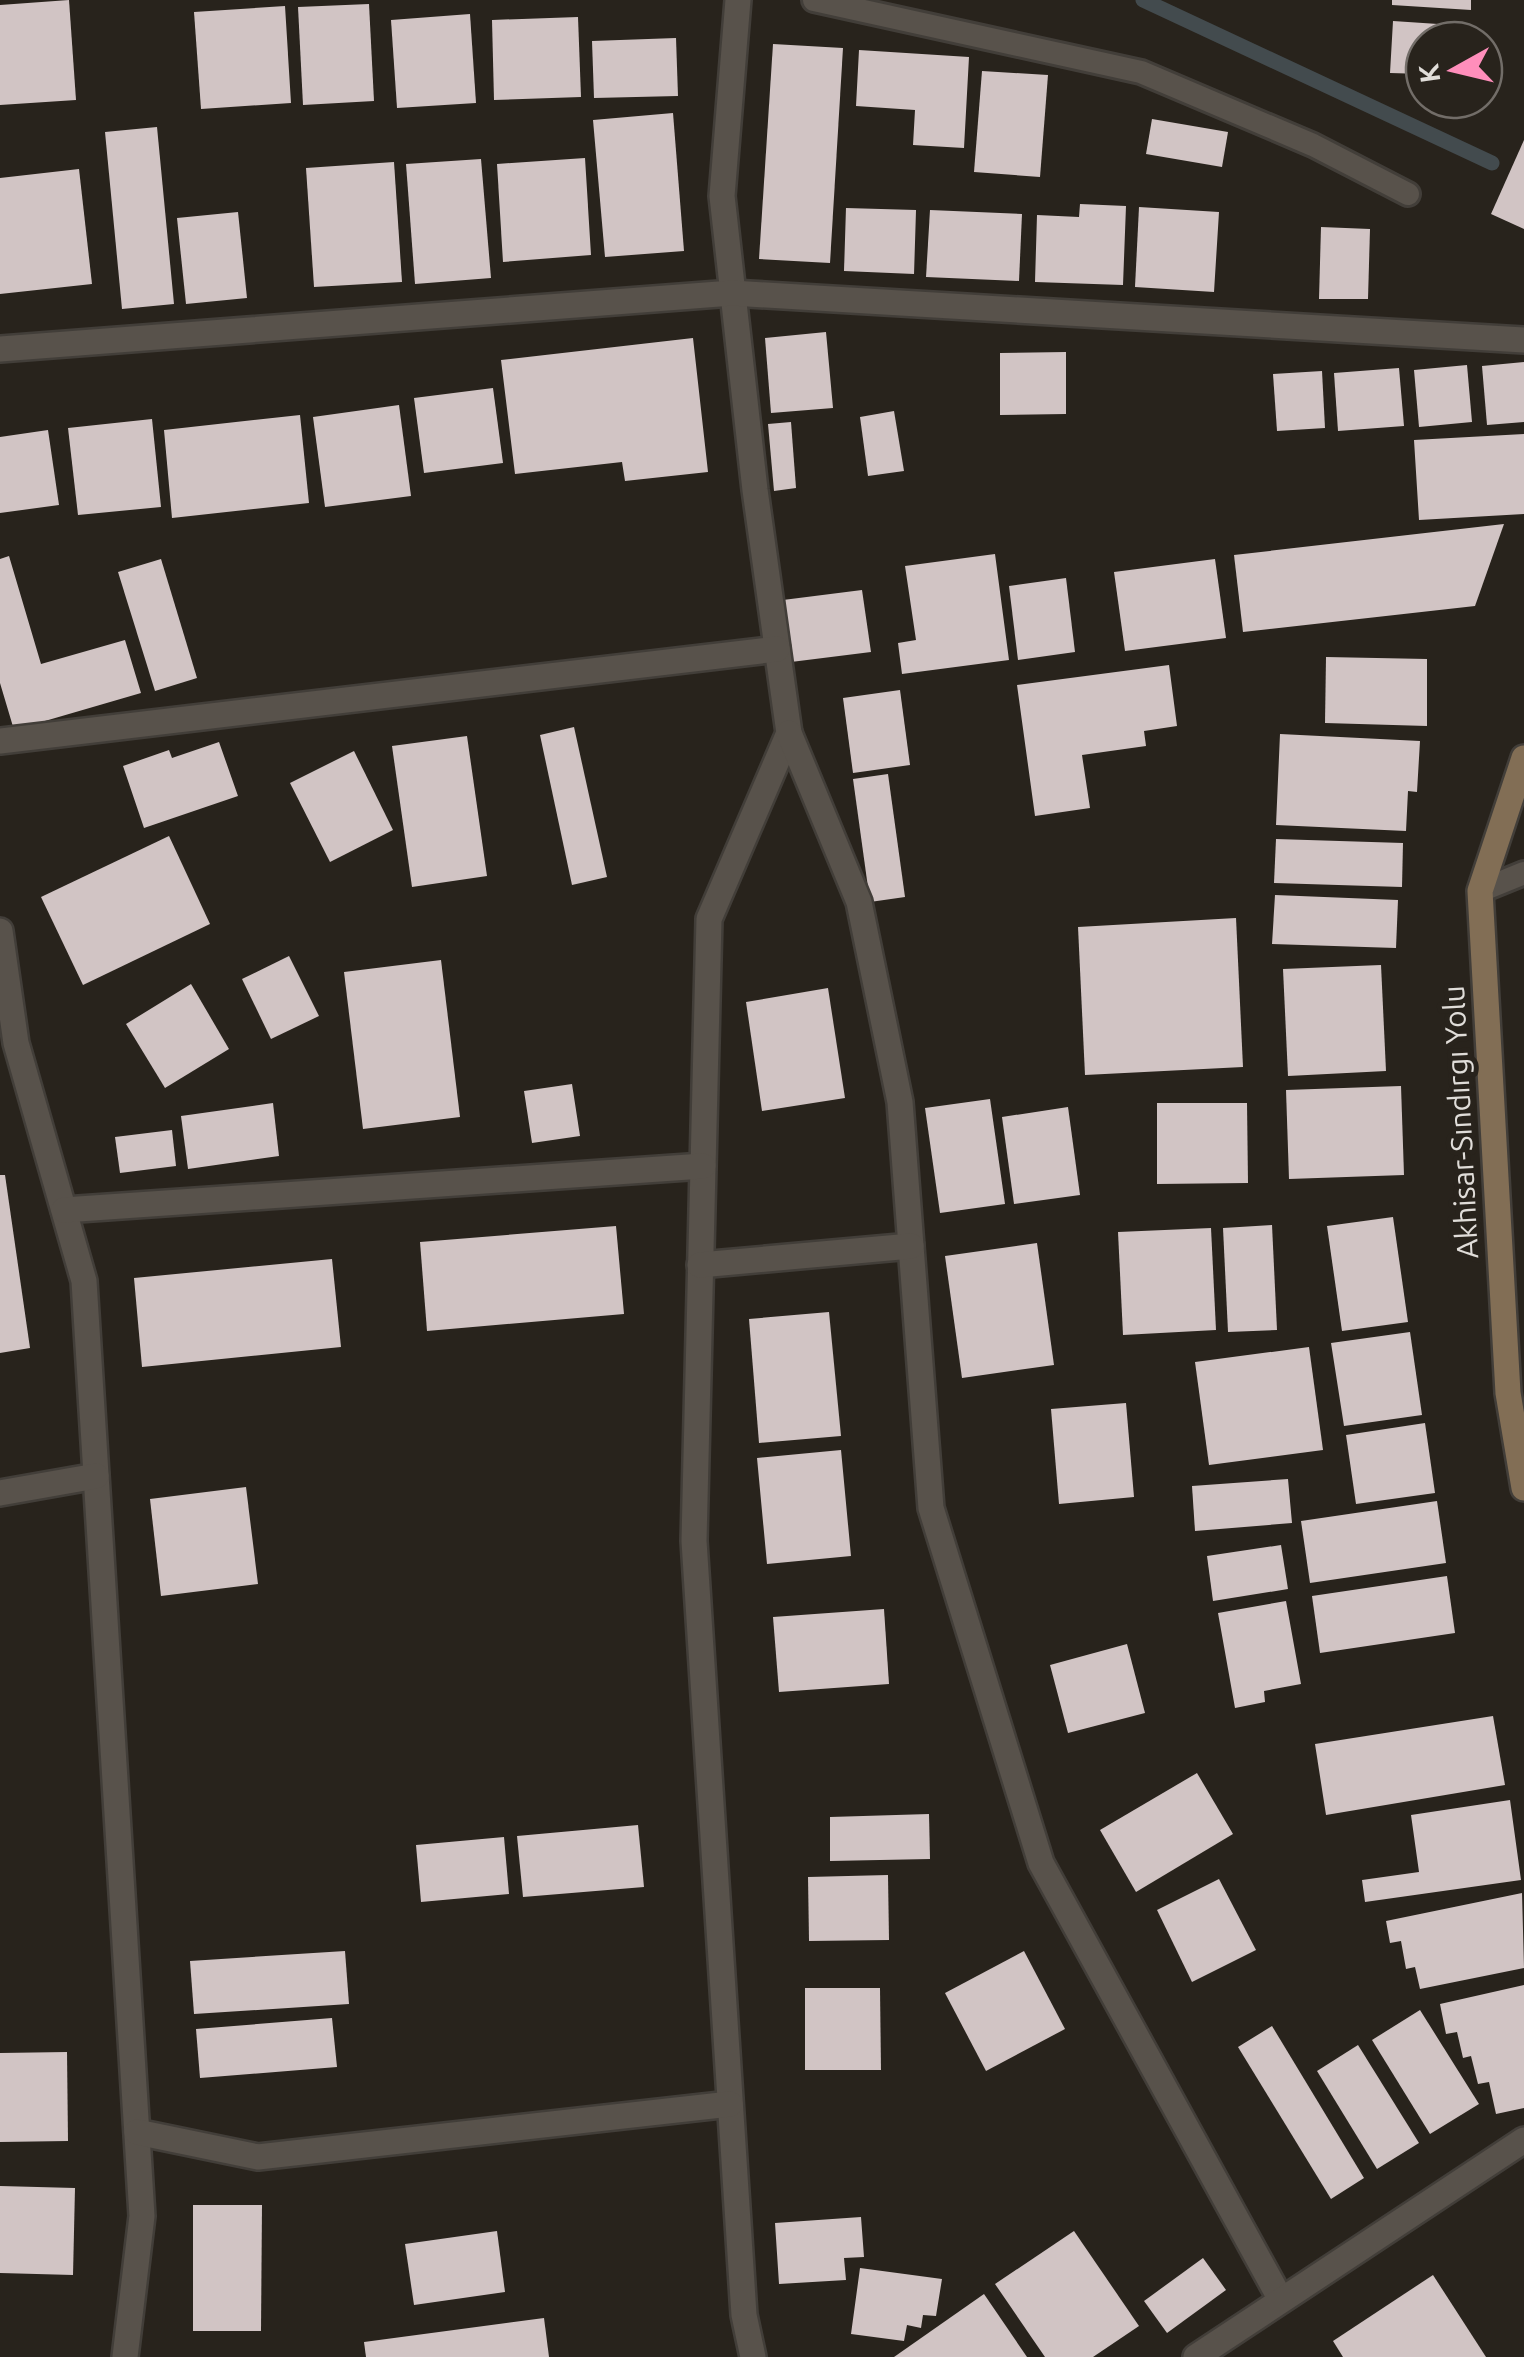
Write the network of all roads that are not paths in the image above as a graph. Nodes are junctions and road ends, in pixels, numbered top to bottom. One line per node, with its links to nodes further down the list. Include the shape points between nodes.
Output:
1 (738, 0): 4 (street, via 722,196)
2 (814, 0): 3 (lane, via 1141,72 1314,145)
3 (1408, 194)
4 (732, 293): 5 (street); 6 (street); 7 (street)
5 (1524, 340)
6 (0, 348)
7 (777, 649): 8 (street); 9 (street)
8 (789, 733): 14 (street, via 709,919); 16 (street, via 859,902 900,1102)
9 (0, 742)
10 (1524, 758): 12 (main road, Akhisar-Sındırgı Yolu)
11 (1524, 873): 12 (lane)
12 (1480, 890): 19 (main road, Akhisar-Sındırgı Yolu, via 1508,1393)
13 (0, 931): 15 (street, via 16,1043)
14 (703, 1166): 15 (street); 17 (street)
15 (64, 1210): 18 (street, via 84,1281)
16 (911, 1246): 17 (street); 24 (street, via 931,1508 1041,1863)
17 (700, 1265): 21 (street, via 694,1541)
18 (96, 1476): 20 (street); 22 (street)
19 (1524, 1488)
20 (0, 1494)
21 (730, 2104): 22 (street, via 258,2157); 26 (street, via 744,2315)
22 (137, 2132): 25 (street, via 142,2216)
23 (1524, 2140): 24 (street)
24 (1282, 2300): 27 (street)
25 (125, 2357)
26 (753, 2357)
27 (1196, 2357)

